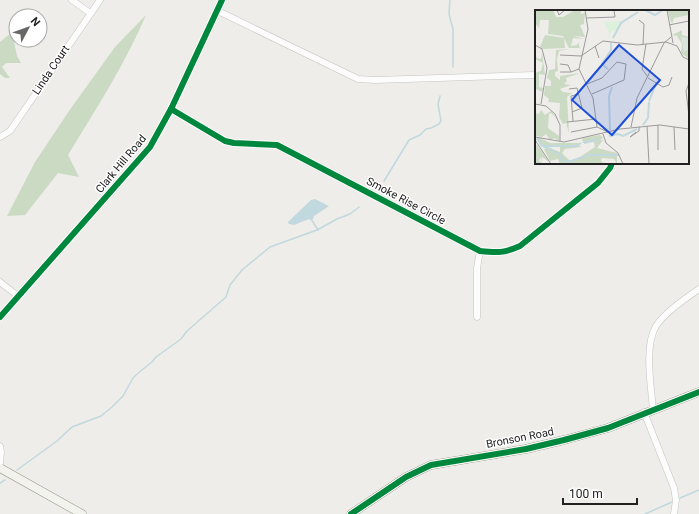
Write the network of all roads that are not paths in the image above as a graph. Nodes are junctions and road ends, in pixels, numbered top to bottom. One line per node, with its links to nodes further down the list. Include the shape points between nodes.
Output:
1 (72, 0): 5 (street)
2 (100, 0): 5 (street, Linda Court)
3 (222, 0): 4 (street, Clark Hill Road)
4 (218, 11): 6 (street, via 358,79); 7 (street, Clark Hill Road)
5 (90, 14): 8 (street, Linda Court, via 10,131)
6 (535, 76)
7 (170, 109): 10 (street, Smoke Rise Circle, via 225,141 277,145); 13 (street, Clark Hill Road, via 150,147)
8 (0, 137)
9 (612, 164): 10 (street, Smoke Rise Circle, via 598,183 520,246 498,253)
10 (480, 251): 15 (street, via 477,268)
11 (0, 282): 13 (street)
12 (699, 289): 17 (street, via 666,315 651,337)
13 (18, 296): 14 (street, Clark Hill Road)
14 (0, 317)
15 (477, 317)
16 (699, 392): 17 (street, Bronson Road)
17 (653, 409): 18 (street, Bronson Road)
18 (644, 412): 23 (street, Bronson Road, via 608,428 564,440 431,465 406,477); 24 (street, via 674,488)
19 (0, 446): 20 (street)
20 (0, 462)
21 (0, 468): 22 (street)
22 (82, 514)
23 (351, 514)
24 (674, 514)

